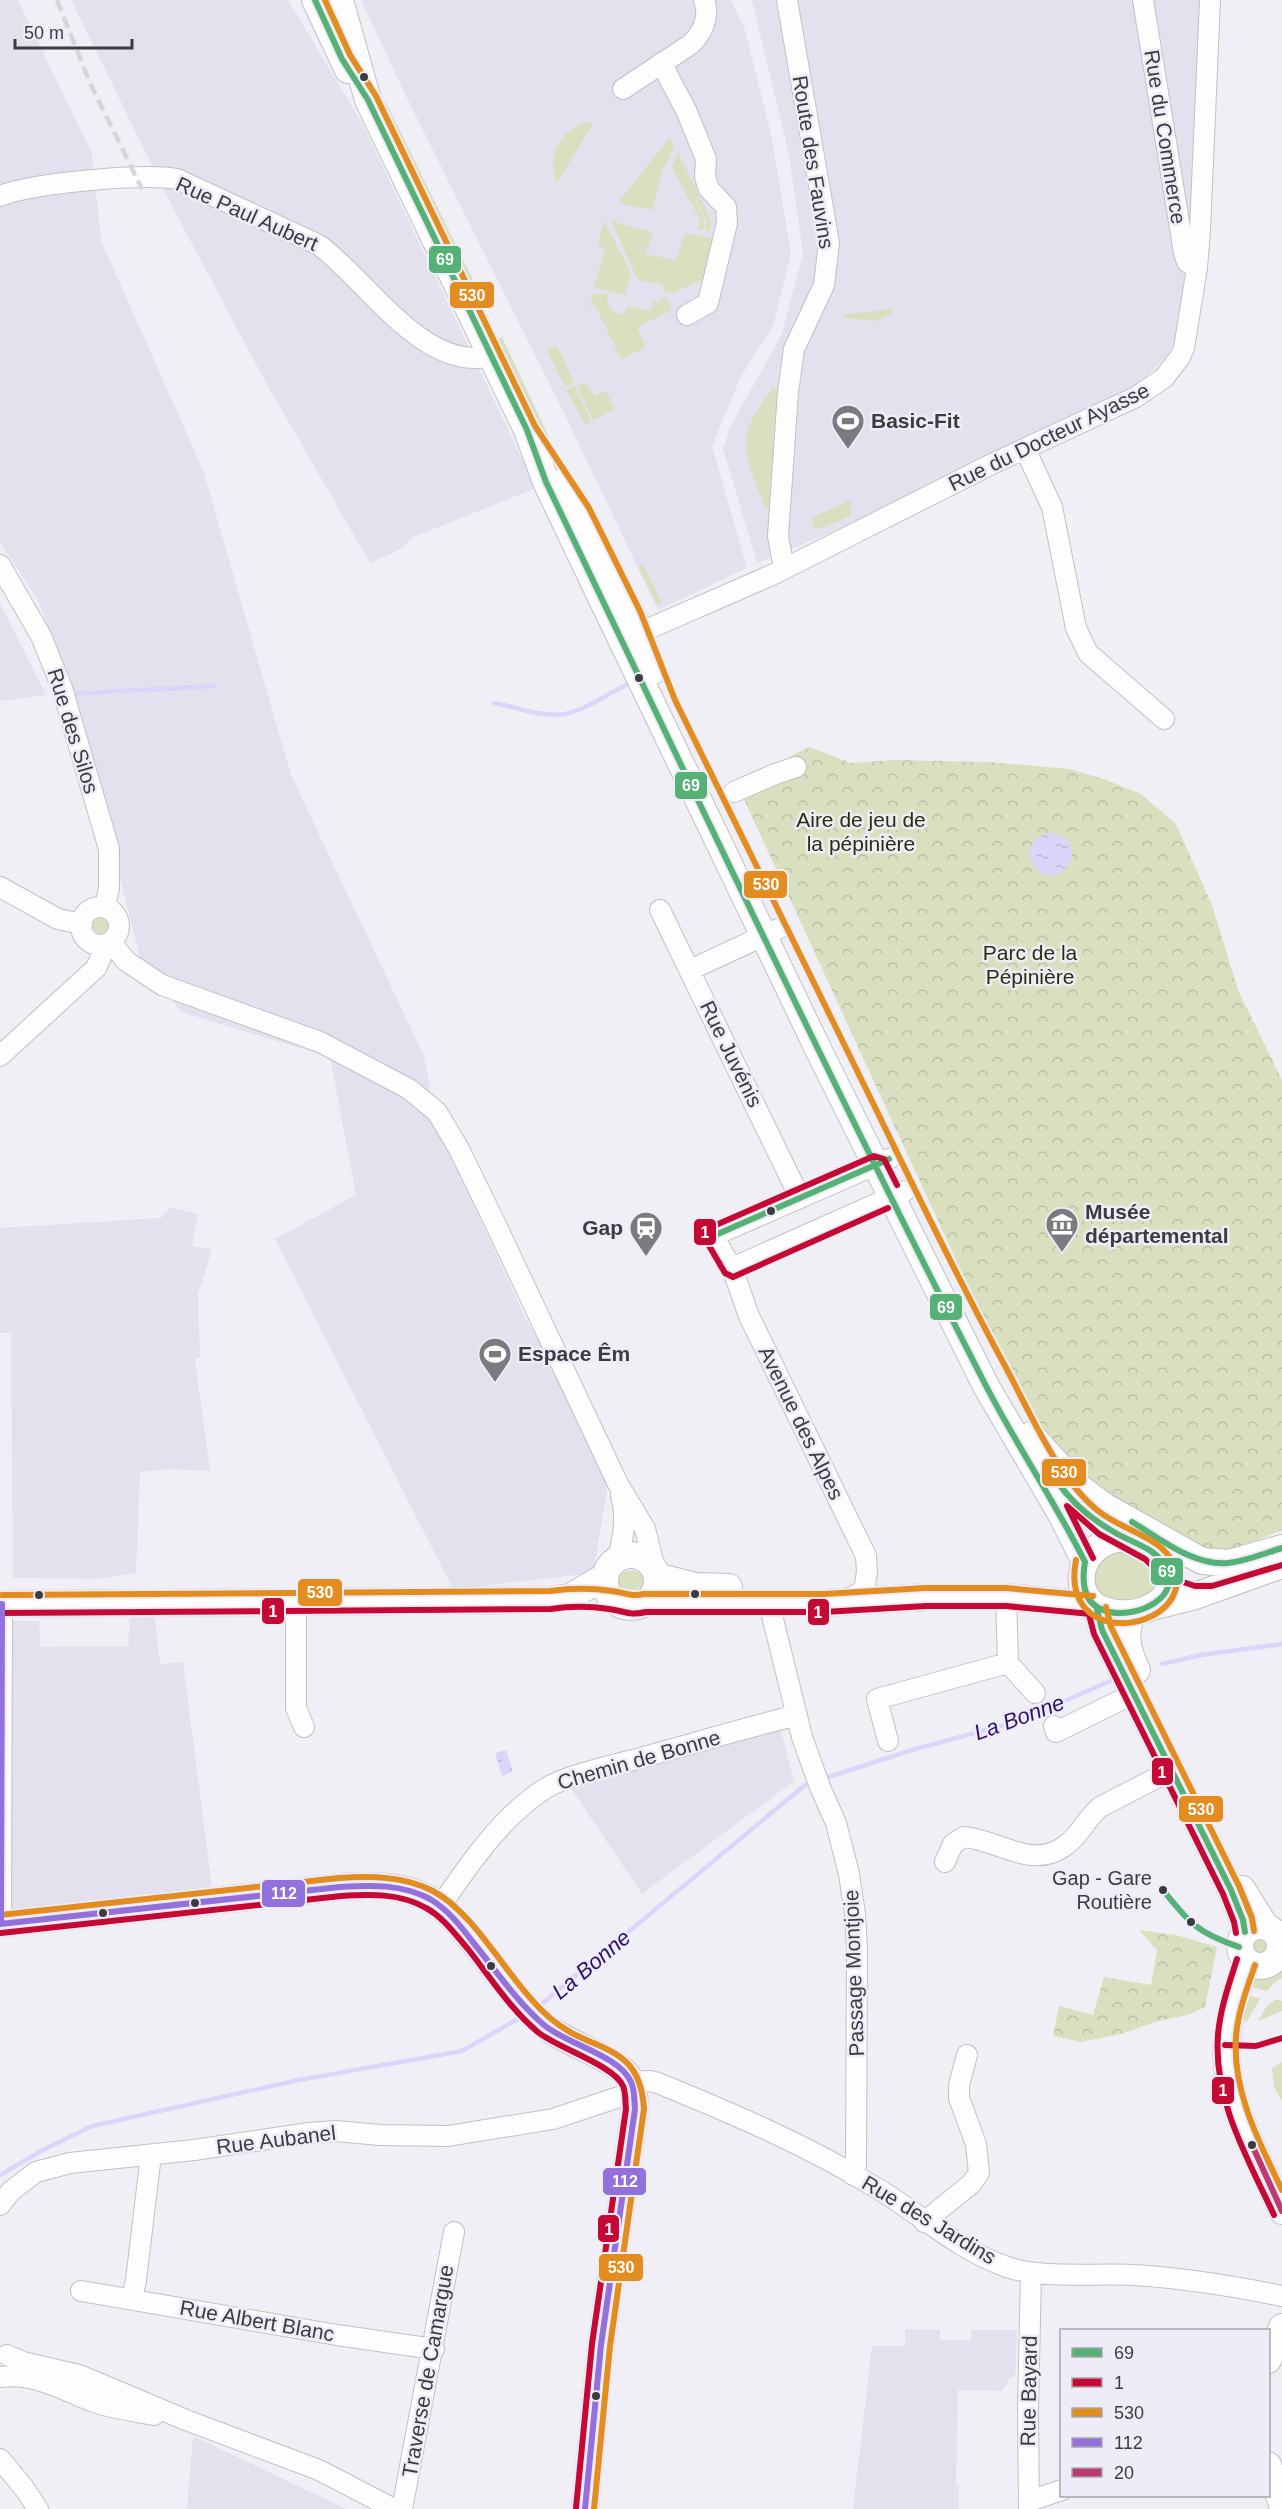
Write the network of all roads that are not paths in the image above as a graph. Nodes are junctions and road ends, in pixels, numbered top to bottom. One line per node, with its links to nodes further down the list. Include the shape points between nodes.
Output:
1 (315, 0): 9 (main road, via 342,59)
2 (340, 0): 9 (main road)
3 (704, 0): 7 (street, via 707,15 699,36)
4 (787, 0): 16 (street, Route des Fauvins, via 829,243 824,285 794,349)
5 (1143, 0): 11 (street, Rue du Commerce, via 1184,254)
6 (1210, 0): 11 (street, Rue du Docteur Ayasse)
7 (661, 63): 8 (street); 12 (street, via 706,159 709,189 726,207 727,223 708,303)
8 (623, 89)
9 (368, 100): 13 (main road)
10 (0, 196): 13 (street, Rue Paul Aubert, via 16,190 96,181 177,180 319,245 418,337 459,356)
11 (1197, 268): 14 (street, Rue du Docteur Ayasse, via 1184,348 1164,378 1136,397)
12 (687, 315)
13 (491, 357): 17 (main road, via 527,430 546,482)
14 (1025, 449): 16 (street, Rue du Docteur Ayasse); 18 (street, via 1052,507 1080,641 1095,661)
15 (0, 565): 22 (street, Rue des Silos, via 41,636 63,694 109,849)
16 (776, 573): 17 (street, Rue du Docteur Ayasse)
17 (628, 631): 25 (main road, via 667,704)
18 (1164, 719)
19 (796, 767): 20 (street)
20 (734, 792)
21 (0, 887): 24 (street, via 58,919)
22 (105, 908): 24 (street, via 90,910); 26 (street, via 118,920 118,932)
23 (660, 910): 27 (street, Rue Juvénis)
24 (82, 924): 26 (street, via 89,941)
25 (771, 932): 27 (street); 29 (main road)
26 (106, 943): 28 (street, via 96,968); 34 (street, via 131,966 162,985 320,1042 409,1089 437,1112 487,1206)
27 (690, 970): 31 (street, Rue Juvénis)
28 (0, 1056)
29 (883, 1162): 30 (main road); 31 (street)
30 (899, 1194): 32 (street); 33 (main road); 39 (main road, via 986,1386 1062,1516)
31 (800, 1198): 32 (street, Avenue des Alpes, via 713,1236)
32 (732, 1268): 43 (street, Avenue des Alpes, via 749,1316 866,1556)
33 (1031, 1434): 35 (main road, via 1069,1497); 36 (main road, via 1076,1485 1104,1506 1202,1561 1229,1563)
34 (618, 1484): 41 (street, via 645,1529); 42 (street, via 624,1507 624,1535)
35 (1124, 1538): 39 (main road, via 1105,1541 1091,1552); 40 (main road, via 1153,1552)
36 (1282, 1548)
37 (1282, 1556): 40 (main road, via 1211,1577 1197,1577)
38 (1282, 1564): 52 (main road, via 1192,1597)
39 (1084, 1565): 45 (main road, via 1047,1590); 51 (main road, via 1084,1593)
40 (1165, 1566): 52 (main road, via 1165,1593 1161,1600)
41 (656, 1573): 42 (main road, via 643,1558 635,1556); 43 (main road, via 711,1588); 48 (main road, via 656,1590)
42 (611, 1578): 46 (main road, via 570,1597 552,1600); 48 (main road, via 631,1606)
43 (866, 1587): 44 (main road); 47 (street)
44 (926, 1597): 45 (main road); 47 (main road)
45 (1005, 1598): 51 (main road); 53 (street)
46 (296, 1602): 50 (main road); 57 (street, via 296,1708)
47 (842, 1602): 49 (main road)
48 (645, 1603): 49 (main road)
49 (770, 1603): 56 (street, Passage Montjoie)
50 (1, 1604): 60 (street)
51 (1094, 1607): 52 (main road, via 1113,1613); 55 (main road)
52 (1142, 1610): 65 (main road, via 1126,1633 1130,1654 1240,1886)
53 (1008, 1663): 54 (street); 59 (street, via 877,1699)
54 (1035, 1693)
55 (1135, 1693): 58 (street); 61 (main road)
56 (797, 1715): 63 (street, Chemin de Bonne, via 548,1786 530,1799 474,1859); 70 (street, Passage Montjoie, via 817,1781 836,1823 855,1914 857,2062)
57 (304, 1728)
58 (1053, 1731)
59 (888, 1741)
60 (1, 1766): 64 (street)
61 (1172, 1770): 62 (street, via 1100,1808 1076,1837 1055,1852 1024,1855 964,1837 953,1844); 65 (main road, via 1243,1920)
62 (945, 1862)
63 (440, 1907): 64 (main road, via 404,1890 359,1886); 68 (main road, via 457,1922 526,2007 554,2032 623,2071)
64 (1, 1924)
65 (1268, 1936): 66 (main road, via 1239,1947); 66 (main road, via 1280,1948 1274,1962 1260,1967)
66 (1246, 1962): 72 (main road, via 1230,2016 1227,2067 1238,2109)
67 (967, 2055): 73 (street, via 959,2098 976,2144 979,2173)
68 (633, 2087): 69 (street, Rue Aubanel, via 553,2119 448,2136 336,2131); 70 (street, Rue des Jardins, via 658,2083 717,2107); 93 (main road, via 631,2141 601,2345)
69 (151, 2155): 71 (street, Rue Aubanel, via 48,2167 17,2186); 78 (street)
70 (853, 2175): 73 (street, Rue des Jardins)
71 (0, 2205)
72 (1282, 2211)
73 (924, 2222): 75 (street, Rue des Jardins, via 991,2260)
74 (454, 2232): 80 (street, Traverse de Camargue)
75 (1031, 2273): 77 (street, Rue des Jardins, via 1133,2275); 88 (street, Rue Bayard)
76 (81, 2291): 78 (street, Rue Albert Blanc)
77 (1282, 2296)
78 (132, 2298): 80 (street, Rue Albert Blanc)
79 (1282, 2327): 82 (main road)
80 (434, 2349): 92 (street, Traverse de Camargue)
81 (4, 2351): 83 (street, via 8,2367); 84 (street, via 23,2362 79,2375)
82 (1270, 2357)
83 (0, 2378): 84 (street, via 30,2378 117,2408)
84 (186, 2420): 91 (street, via 319,2470)
85 (0, 2459): 90 (street)
86 (1270, 2467): 89 (main road)
87 (1060, 2491): 88 (street)
88 (1029, 2505)
89 (1282, 2505)
90 (38, 2509)
91 (394, 2509)
92 (402, 2509)
93 (585, 2509)

